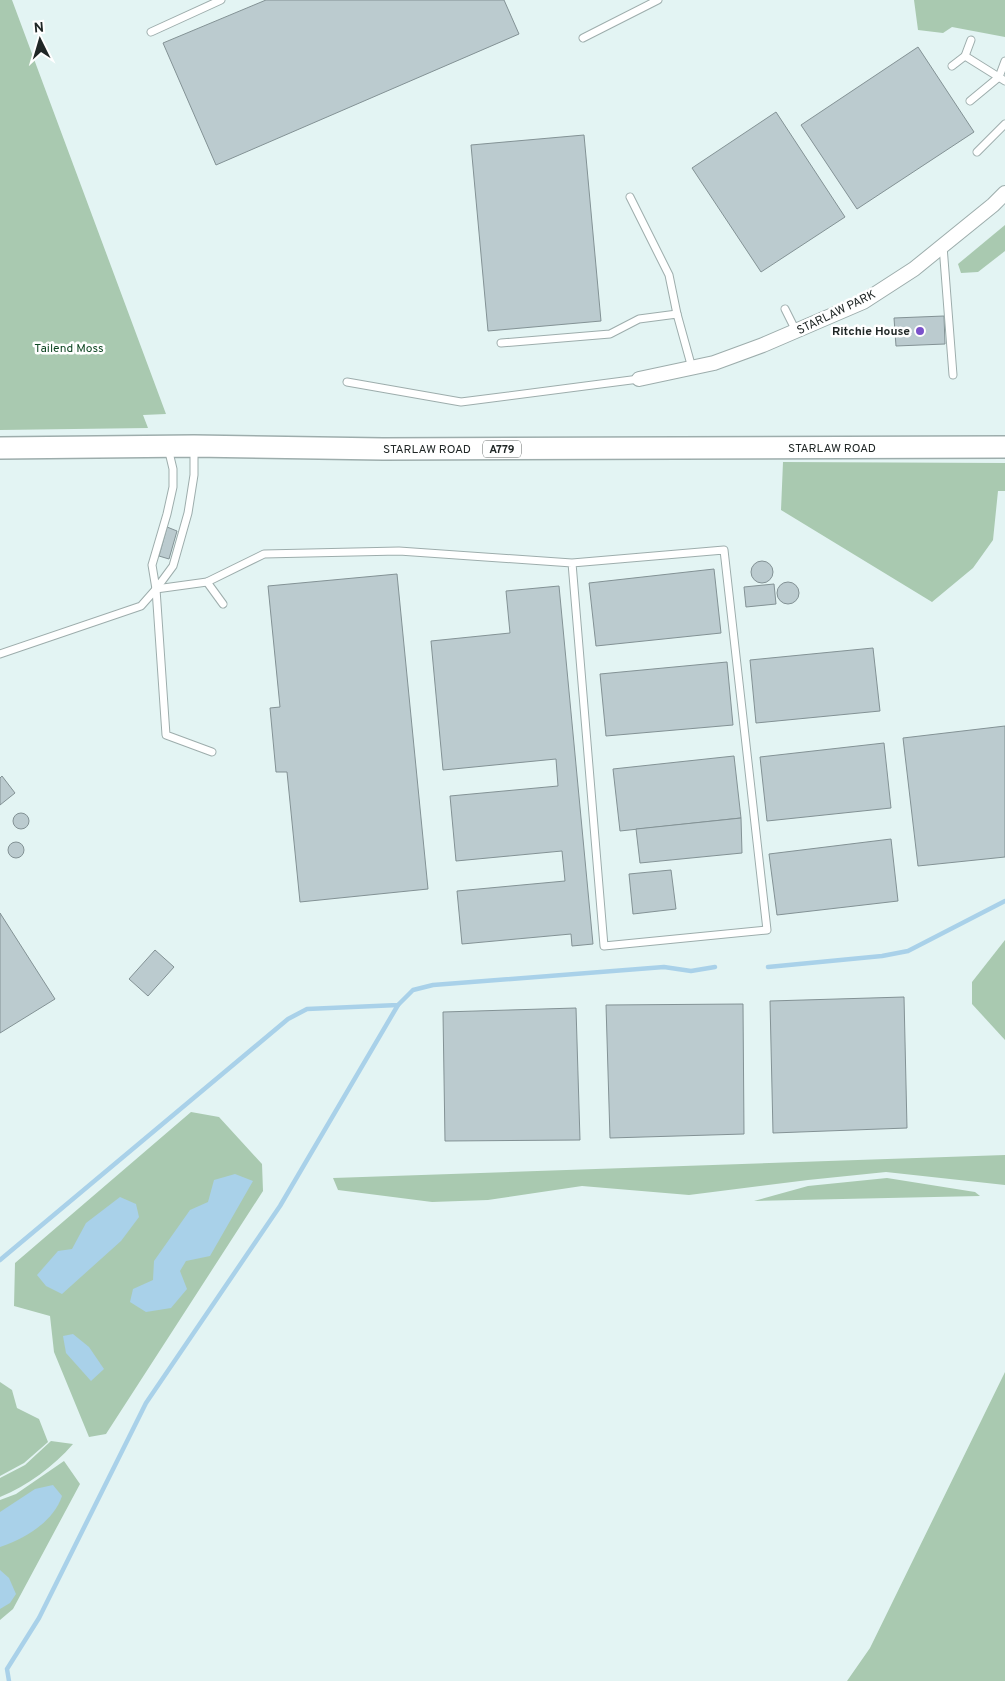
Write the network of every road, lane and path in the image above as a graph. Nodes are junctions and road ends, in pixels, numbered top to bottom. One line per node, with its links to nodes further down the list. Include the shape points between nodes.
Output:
1 (222, 0): 3 (lane)
2 (658, 0): 4 (lane)
3 (151, 32)
4 (583, 38)
5 (971, 40): 6 (lane)
6 (965, 56): 8 (lane); 9 (lane)
7 (1005, 60): 9 (lane)
8 (952, 66)
9 (1002, 79): 10 (lane)
10 (970, 101)
11 (1005, 124): 12 (lane)
12 (977, 152)
13 (1005, 193): 15 (street, STARLAW PARK)
14 (630, 197): 17 (lane, via 669,276)
15 (943, 246): 18 (street, STARLAW PARK, via 863,302); 21 (lane)
16 (784, 309): 18 (lane)
17 (677, 314): 19 (lane, via 639,319 610,334); 20 (lane)
18 (797, 331): 20 (street, STARLAW PARK, via 714,364)
19 (501, 342)
20 (692, 368): 22 (street, STARLAW PARK)
21 (953, 375)
22 (639, 379): 23 (lane, via 461,402)
23 (347, 382)
24 (168, 446): 25 (main road, STARLAW ROAD / A779); 27 (main road, STARLAW ROAD / A779); 30 (lane, via 173,487 152,565)
25 (194, 446): 26 (main road, STARLAW ROAD / A779, via 420,449); 30 (lane, via 194,476 188,513 173,566)
26 (1005, 447)
27 (0, 448)
28 (572, 563): 28 (lane, via 724,550 767,930 604,946); 29 (lane, via 400,552 264,554)
29 (207, 582): 30 (lane); 31 (lane)
30 (156, 589): 32 (lane, via 141,606); 33 (lane, via 166,735)
31 (223, 604)
32 (0, 654)
33 (212, 752)

